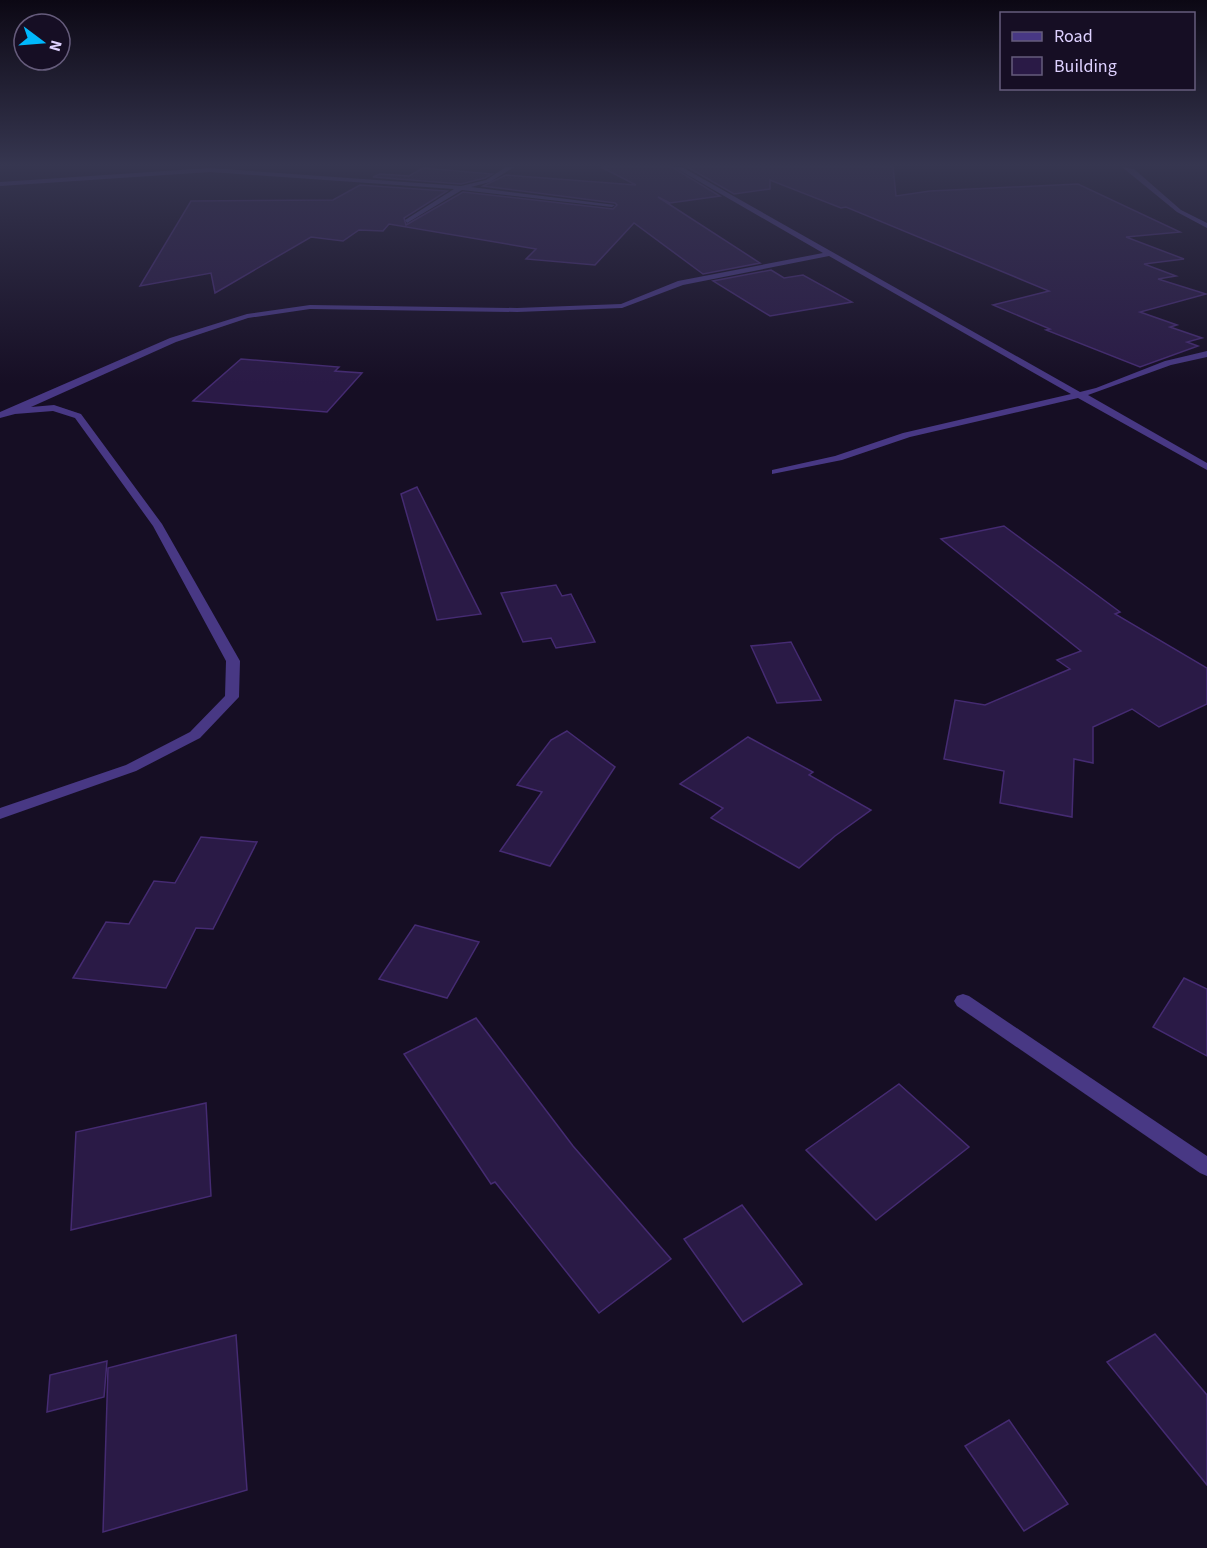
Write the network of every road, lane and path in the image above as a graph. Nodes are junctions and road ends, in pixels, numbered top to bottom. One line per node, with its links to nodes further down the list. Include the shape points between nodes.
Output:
1 (802, 239): 2 (street)
2 (827, 254): 4 (street); 5 (street, via 681,283 622,306 517,310 310,307 247,316 173,340)
3 (1207, 354): 4 (street, via 1167,363)
4 (1079, 394): 7 (street); 8 (street, via 907,435 838,458)
5 (14, 411): 6 (street); 9 (street, via 54,408 78,416 158,526 233,661 232,697 195,735 131,768)
6 (0, 415)
7 (1207, 467)
8 (776, 472)
9 (0, 814)
10 (963, 1001): 11 (street)
11 (1207, 1167)

